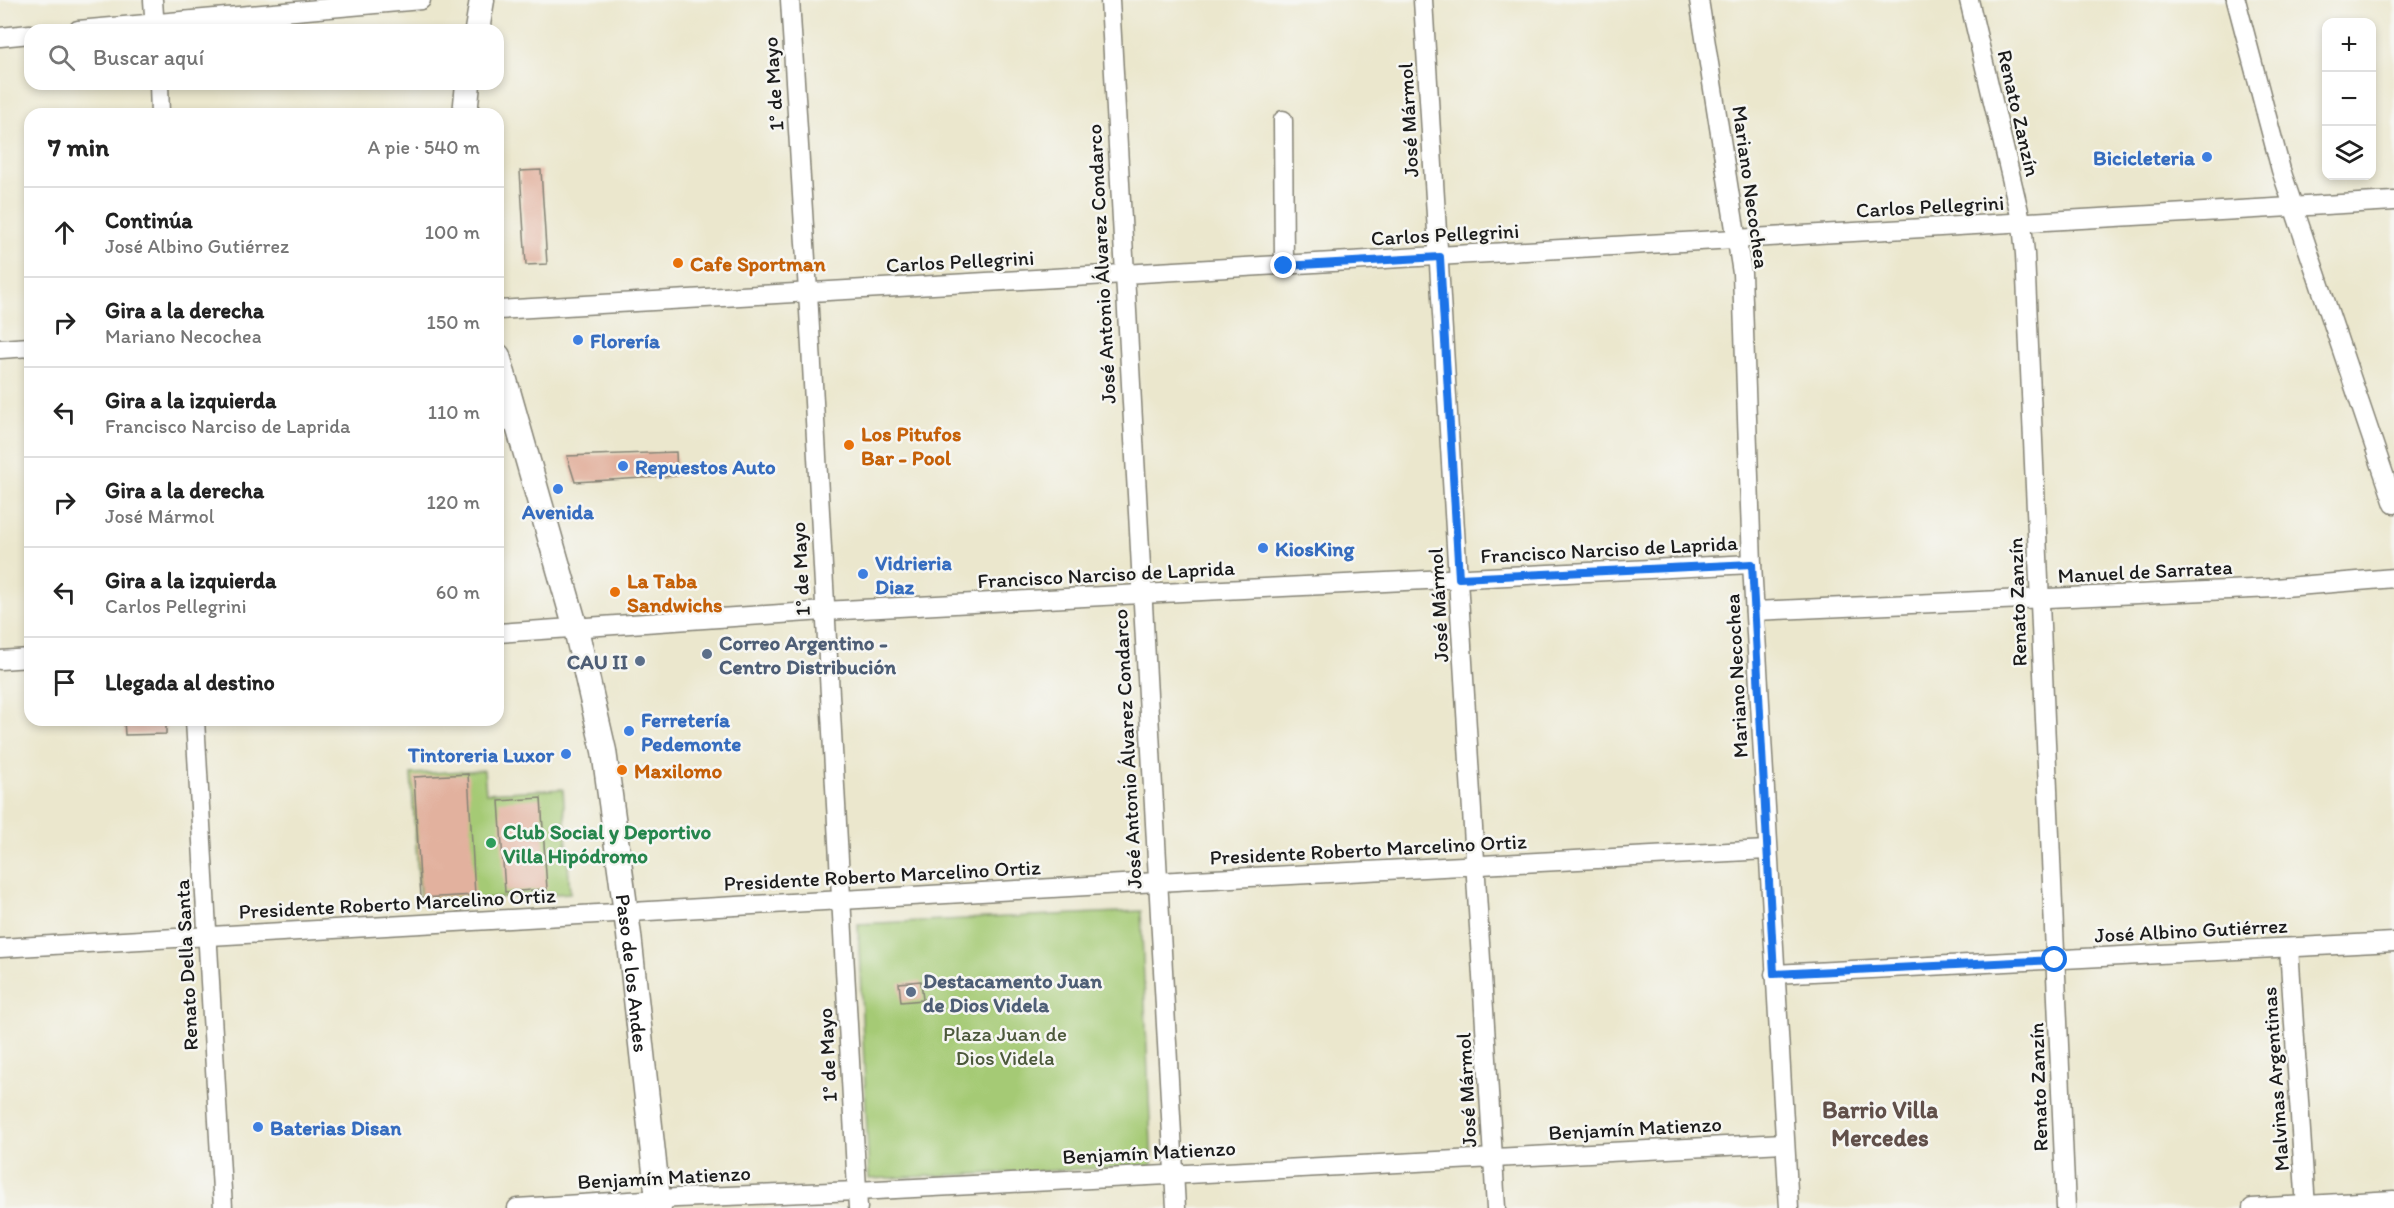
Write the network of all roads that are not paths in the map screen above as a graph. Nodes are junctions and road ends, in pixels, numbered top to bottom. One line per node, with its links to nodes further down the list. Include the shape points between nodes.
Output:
1 (153, 0): 10 (street)
2 (421, 0): 11 (street)
3 (482, 0): 12 (main road)
4 (790, 0): 27 (street, 1° de Mayo)
5 (1110, 0): 26 (street, José Antonio Álvarez Condarco)
6 (1423, 0): 24 (street, José Mármol)
7 (1699, 0): 23 (street, Mariano Necochea)
8 (1969, 0): 22 (street, Renato Zanzín)
9 (2236, 0): 21 (street)
10 (155, 24)
11 (175, 24)
12 (478, 24)
13 (24, 35): 14 (street)
14 (0, 37)
15 (159, 90): 17 (street)
16 (467, 90): 18 (main road)
17 (160, 108)
18 (466, 108)
19 (1283, 120): 25 (street)
20 (2394, 201): 21 (street, Carlos Pellegrini)
21 (2294, 207): 22 (street, Carlos Pellegrini); 33 (street)
22 (2022, 224): 23 (street, Carlos Pellegrini); 38 (street, Renato Zanzín)
23 (1737, 239): 24 (street, Carlos Pellegrini); 34 (street, Mariano Necochea, via 1742,273)
24 (1440, 257): 25 (street, Carlos Pellegrini); 35 (street, José Mármol)
25 (1284, 266): 26 (street, Carlos Pellegrini)
26 (1124, 274): 27 (street, Carlos Pellegrini); 37 (street, José Antonio Álvarez Condarco)
27 (808, 292): 28 (street, Carlos Pellegrini); 39 (street, 1° de Mayo)
28 (504, 310)
29 (24, 347): 30 (street)
30 (0, 349)
31 (504, 400): 32 (main road, Paso de los Andes)
32 (507, 422): 41 (main road, Paso de los Andes)
33 (2394, 504)
34 (1752, 564): 35 (street, Francisco Narciso de Laprida); 40 (street, Mariano Necochea)
35 (1459, 578): 37 (street, Francisco Narciso de Laprida); 47 (street, José Mármol)
36 (2394, 578): 38 (street, Manuel de Sarratea)
37 (1141, 594): 39 (street, Francisco Narciso de Laprida); 48 (street, José Antonio Álvarez Condarco)
38 (2039, 599): 40 (street, Manuel de Sarratea); 55 (street, Renato Zanzín)
39 (824, 611): 41 (street, Francisco Narciso de Laprida); 49 (street, 1° de Mayo)
40 (1755, 611): 46 (street, Mariano Necochea)
41 (576, 629): 42 (street, Francisco Narciso de Laprida); 50 (main road, Paso de los Andes, via 604,751)
42 (504, 633)
43 (24, 658): 44 (street)
44 (0, 660)
45 (195, 726): 51 (street, Renato Della Santa)
46 (1767, 850): 47 (street, Presidente Roberto Marcelino Ortiz); 56 (street, Mariano Necochea)
47 (1476, 866): 48 (street, Presidente Roberto Marcelino Ortiz); 58 (street, José Mármol)
48 (1157, 882): 49 (street, Presidente Roberto Marcelino Ortiz); 59 (street, José Antonio Álvarez Condarco)
49 (841, 900): 50 (street, Presidente Roberto Marcelino Ortiz); 60 (street, 1° de Mayo)
50 (626, 914): 51 (street, Presidente Roberto Marcelino Ortiz); 62 (main road, Paso de los Andes)
51 (206, 936): 53 (street, Presidente Roberto Marcelino Ortiz); 64 (street, Renato Della Santa)
52 (2394, 942): 54 (street, José Albino Gutiérrez)
53 (0, 948)
54 (2289, 948): 55 (street, José Albino Gutiérrez); 63 (street, Malvinas Argentinas)
55 (2055, 960): 56 (street, José Albino Gutiérrez); 69 (street, Renato Zanzín)
56 (1774, 974): 57 (street, Mariano Necochea)
57 (1784, 1143): 58 (street, Benjamín Matienzo); 68 (street, Mariano Necochea)
58 (1493, 1157): 59 (street, Benjamín Matienzo); 67 (street, José Mármol)
59 (1174, 1173): 60 (street, Benjamín Matienzo); 66 (street, José Antonio Álvarez Condarco)
60 (857, 1199): 62 (street, Benjamín Matienzo)
61 (2394, 1200): 63 (street)
62 (659, 1204): 65 (street, Benjamín Matienzo)
63 (2306, 1206): 70 (street)
64 (223, 1208)
65 (517, 1208)
66 (1176, 1208)
67 (1496, 1208)
68 (1789, 1208)
69 (2066, 1208)
70 (2252, 1208)

